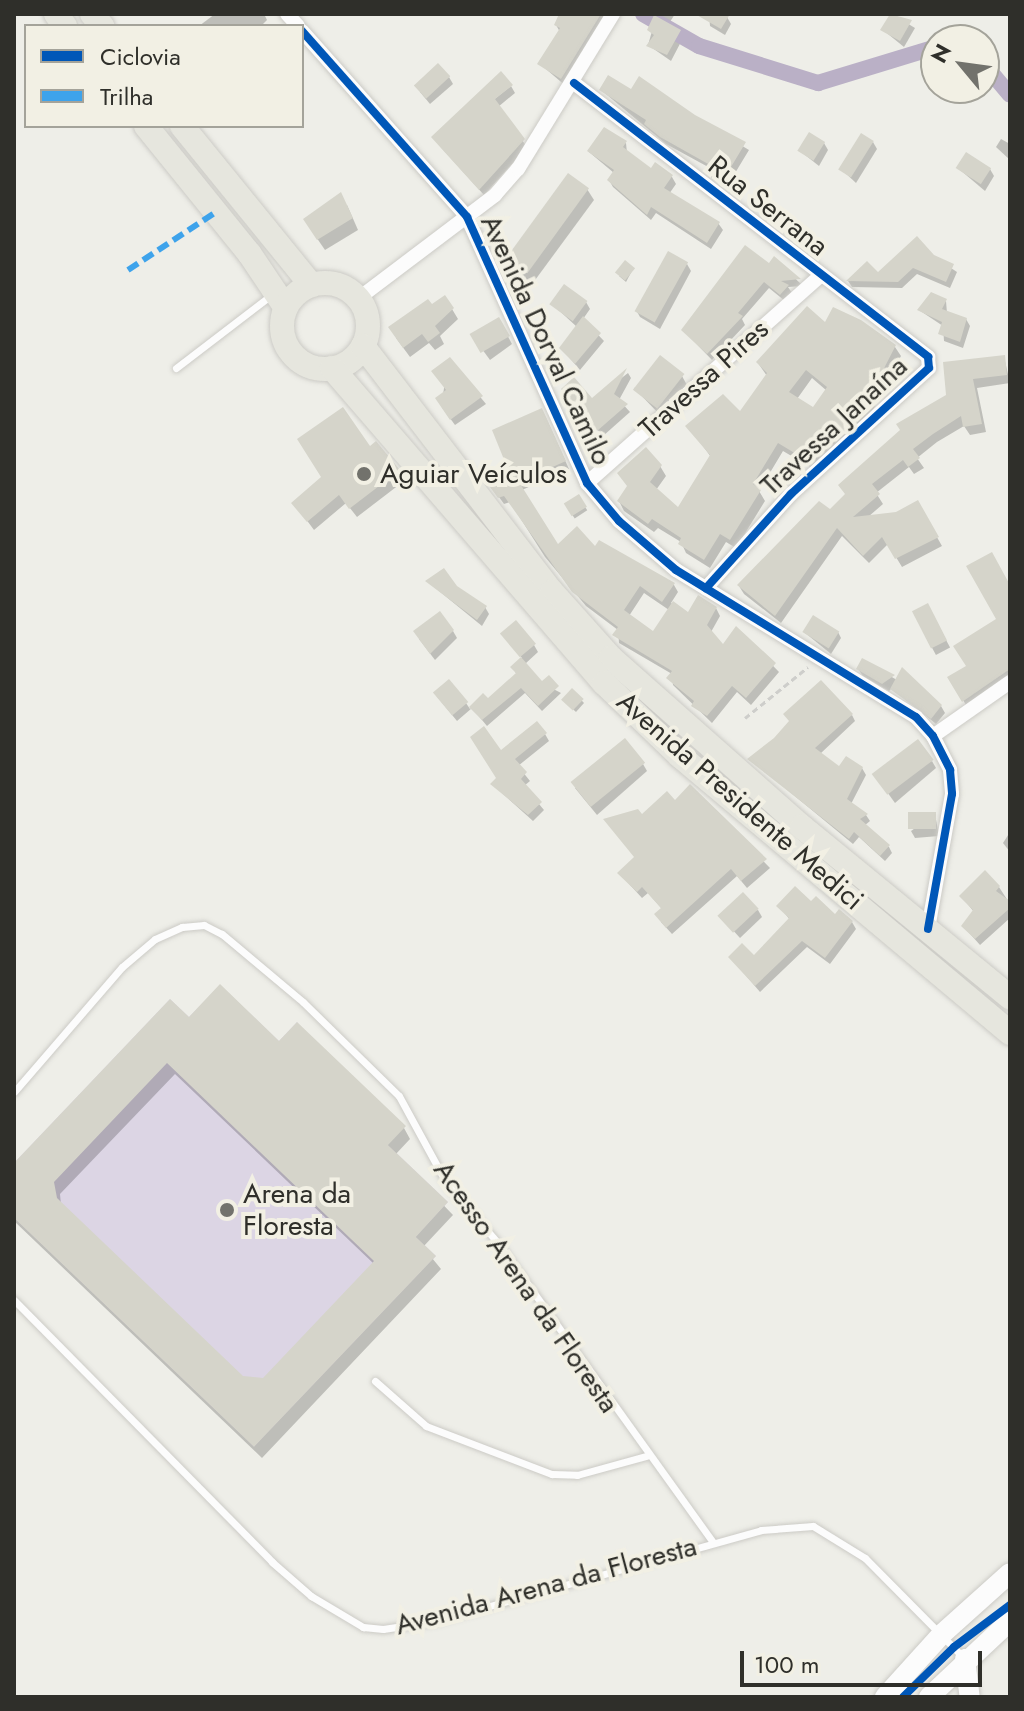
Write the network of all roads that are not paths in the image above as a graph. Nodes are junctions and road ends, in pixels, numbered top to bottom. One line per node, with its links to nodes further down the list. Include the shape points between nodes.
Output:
1 (613, 14): 3 (street)
2 (304, 33): 6 (street, Avenida Dorval Camilo)
3 (574, 83): 6 (street, via 518,169); 7 (street, Rua Serrana)
4 (148, 128): 10 (main road)
5 (184, 128): 8 (main road)
6 (467, 217): 9 (street); 15 (street, Avenida Dorval Camilo)
7 (821, 275): 14 (street, Rua Serrana, via 928,357); 15 (street, Travessa Pires)
8 (311, 285): 9 (main road, via 337,284); 10 (main road)
9 (359, 298): 11 (main road, via 368,321)
10 (281, 300): 12 (lane); 13 (main road, via 287,347 306,365)
11 (363, 346): 13 (main road, via 350,361); 19 (main road, Avenida Presidente Medici, via 552,592 611,658 670,714)
12 (176, 368)
13 (332, 368): 21 (main road, Avenida Presidente Medici, via 604,683 680,756)
14 (929, 368): 16 (street, Travessa Janaína, via 791,494)
15 (587, 483): 16 (street, Avenida Dorval Camilo, via 640,541)
16 (706, 588): 18 (street, Avenida Dorval Camilo, via 916,717)
17 (1010, 682): 18 (street)
18 (933, 736): 19 (street, Avenida Dorval Camilo, via 950,770 952,794)
19 (928, 929): 20 (main road, Avenida Presidente Medici)
20 (1010, 997)
21 (1010, 1033)
22 (14, 1092): 25 (lane, Acesso Arena da Floresta, via 122,967 155,939 182,927 204,925 222,934 303,1002 399,1096 447,1184 498,1243)
23 (14, 1300): 26 (lane, Avenida Arena da Floresta, via 272,1562 311,1596 363,1627 436,1621)
24 (375, 1381): 25 (lane, via 426,1426 552,1474 577,1475)
25 (646, 1456): 26 (lane, Acesso Arena da Floresta)
26 (713, 1542): 29 (lane, Avenida Arena da Floresta, via 761,1530 813,1526 865,1558)
27 (1010, 1573): 29 (main road)
28 (1010, 1621): 30 (main road)
29 (942, 1634): 30 (lane, Avenida Arena da Floresta); 31 (main road)
30 (965, 1659): 32 (main road); 33 (main road)
31 (885, 1697)
32 (929, 1697)
33 (970, 1697)

